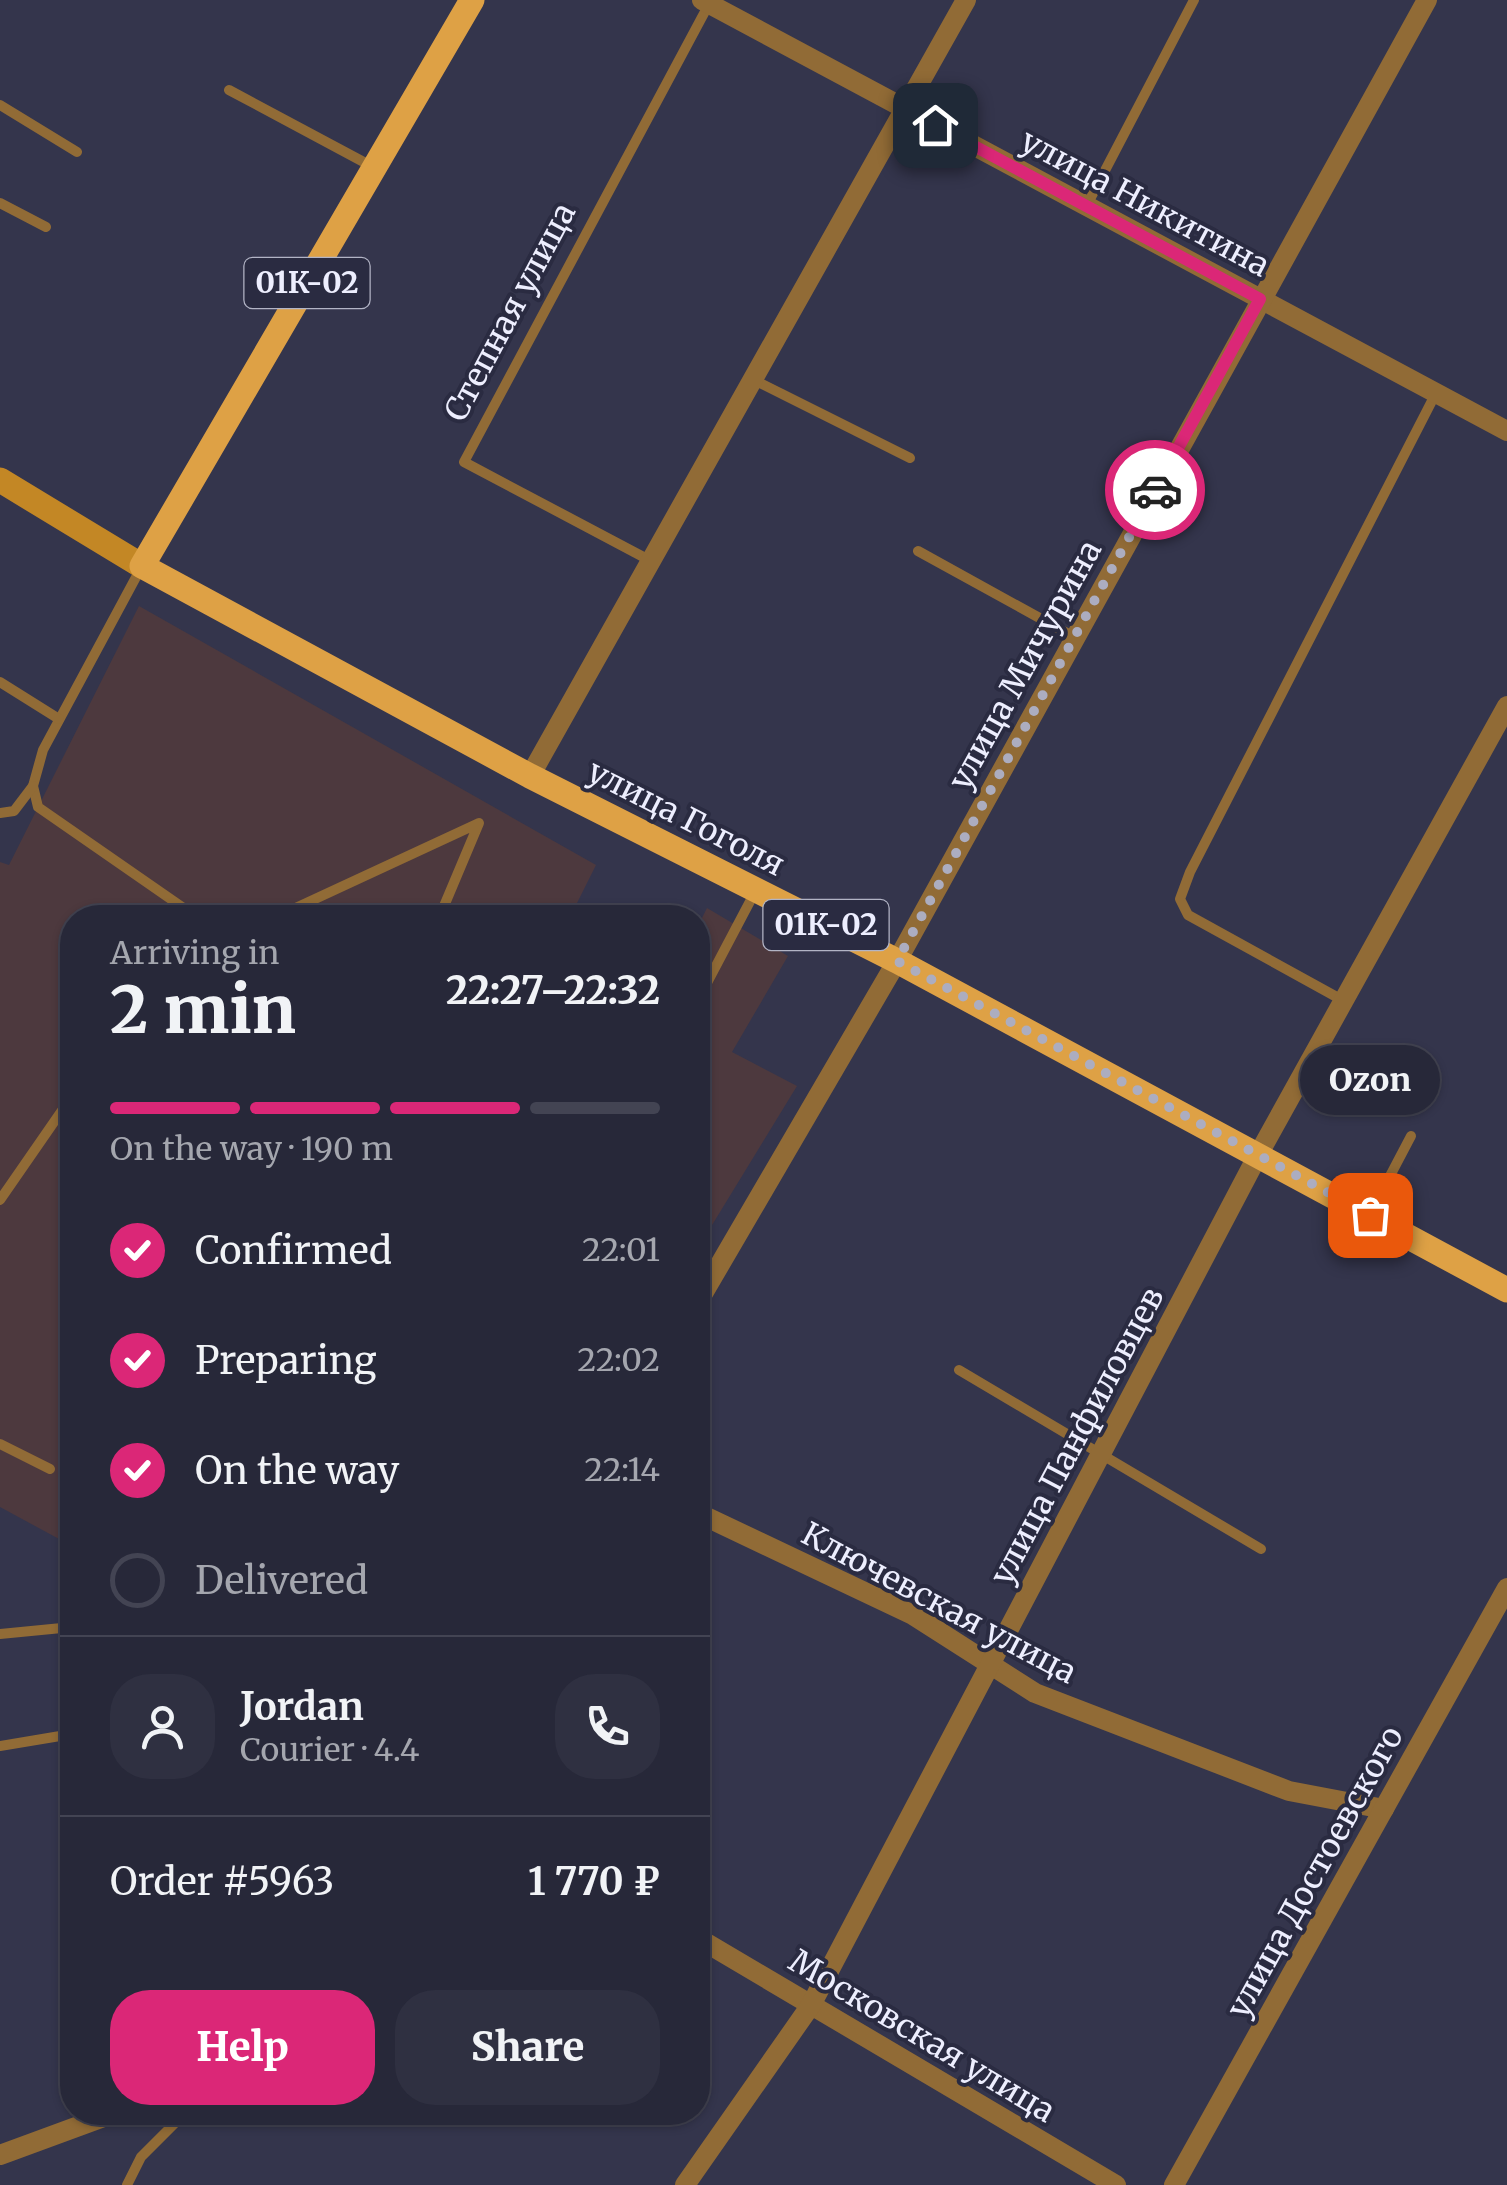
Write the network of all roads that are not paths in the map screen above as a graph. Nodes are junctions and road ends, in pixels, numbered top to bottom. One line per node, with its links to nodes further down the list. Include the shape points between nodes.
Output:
1 (472, 0): 10 (main road, 01К-02)
2 (966, 0): 8 (street)
3 (1194, 0): 12 (lane)
4 (1427, 0): 14 (street, улица Мичурина)
5 (706, 2): 8 (street, улица Никитина); 21 (lane, Степная улица, via 464,462)
6 (228, 90): 10 (lane)
7 (0, 105): 9 (lane)
8 (905, 109): 12 (street, улица Никитина); 15 (street)
9 (77, 152)
10 (374, 167): 22 (main road, 01К-02)
11 (0, 203): 13 (lane)
12 (1086, 206): 14 (street, улица Никитина)
13 (46, 227)
14 (1260, 299): 16 (street, улица Никитина); 23 (street, улица Мичурина)
15 (753, 379): 18 (lane); 21 (street)
16 (1436, 394): 17 (street, улица Никитина); 36 (lane, via 1180,898 1188,915)
17 (1507, 432)
18 (910, 458)
19 (0, 480): 22 (main road, улица Гоголя)
20 (918, 550): 23 (lane)
21 (651, 560): 27 (street)
22 (142, 566): 26 (lane); 27 (main road, улица Гоголя / 01К-02)
23 (1074, 637): 34 (street, улица Мичурина)
24 (0, 682): 26 (lane)
25 (1507, 706): 36 (street, улица Панфиловцев)
26 (59, 720): 28 (lane)
27 (530, 776): 30 (main road, улица Гоголя / 01К-02)
28 (32, 786): 29 (lane, via 14,811); 31 (lane, via 38,807)
29 (0, 813)
30 (756, 890): 34 (main road, улица Гоголя / 01К-02); 35 (lane)
31 (180, 905)
32 (302, 905): 33 (lane, via 479,823)
33 (445, 905)
34 (897, 961): 39 (main road, улица Гоголя / 01К-02); 42 (street, улица Мичурина)
35 (710, 977)
36 (1344, 1001): 39 (street, улица Панфиловцев)
37 (60, 1113): 40 (lane)
38 (1411, 1136): 41 (lane)
39 (1258, 1155): 41 (main road, улица Гоголя / 01К-02); 46 (street, улица Панфиловцев)
40 (0, 1200)
41 (1370, 1215): 43 (main road, улица Гоголя / 01К-02)
42 (710, 1281)
43 (1507, 1290)
44 (959, 1370): 46 (lane)
45 (0, 1444): 47 (lane)
46 (1100, 1456): 49 (lane); 53 (street, улица Панфиловцев)
47 (50, 1469)
48 (710, 1520): 53 (street, Ключевская улица, via 913,1615)
49 (1261, 1548)
50 (1507, 1588): 56 (street, улица Достоевского)
51 (60, 1628): 52 (lane)
52 (0, 1634)
53 (991, 1664): 56 (street, Ключевская улица, via 1036,1693 1289,1791); 58 (street, улица Панфиловцев)
54 (60, 1736): 55 (lane)
55 (0, 1746)
56 (1384, 1809): 65 (street, улица Достоевского)
57 (710, 1945): 58 (street, Московская улица)
58 (811, 2005): 63 (street, улица Панфиловцев); 64 (street, Московская улица)
59 (82, 2125): 61 (street)
60 (173, 2125): 62 (lane, via 141,2157)
61 (0, 2155)
62 (126, 2185)
63 (685, 2185)
64 (1116, 2185)
65 (1174, 2185)

